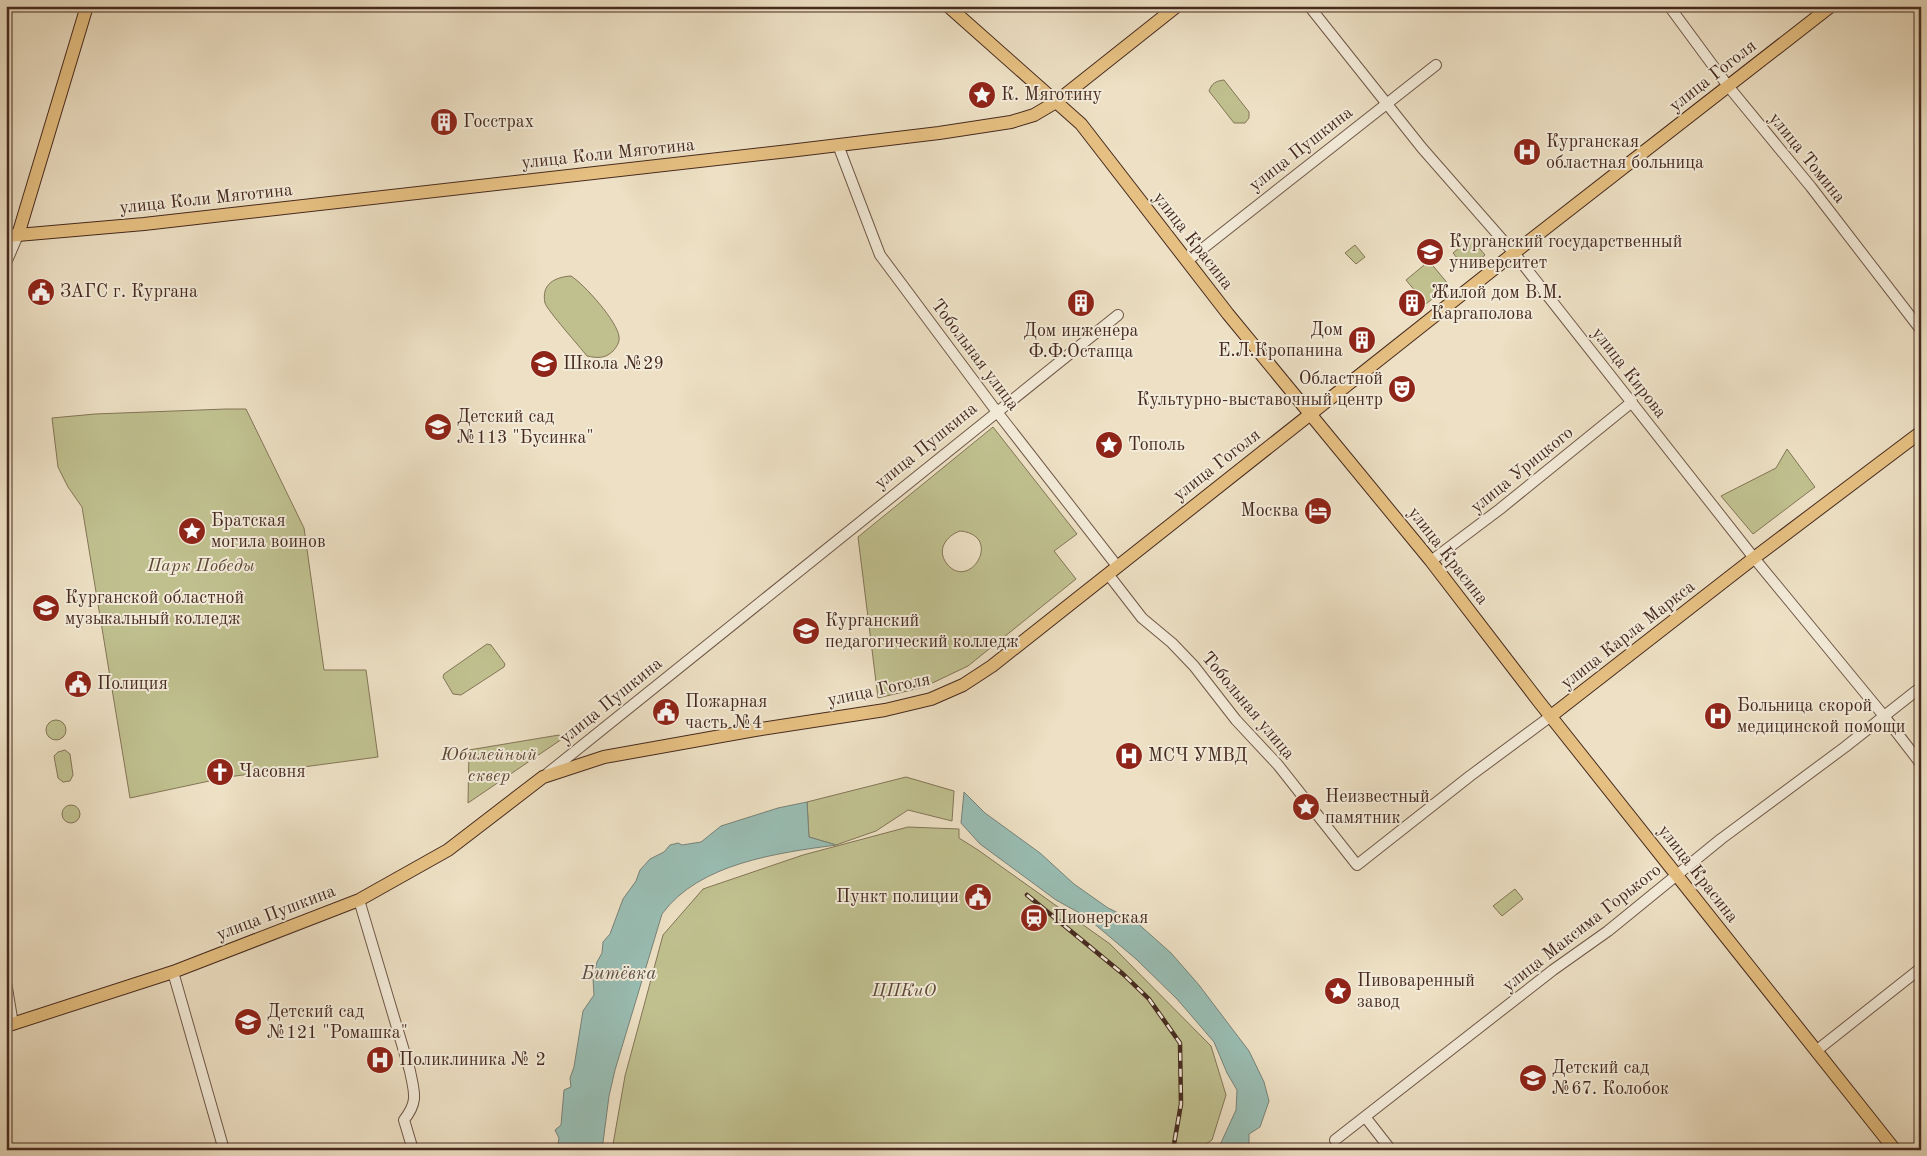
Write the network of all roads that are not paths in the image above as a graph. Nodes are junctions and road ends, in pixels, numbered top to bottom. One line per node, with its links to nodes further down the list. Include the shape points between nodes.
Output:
1 (87, 6): 12 (main road)
2 (948, 6): 9 (main road, улица Красина)
3 (1177, 6): 9 (main road, улица Коли Мяготина)
4 (1309, 6): 10 (street, улица Кирова)
5 (1670, 6): 8 (street, улица Томина)
6 (1831, 6): 8 (main road, улица Гоголя)
7 (1436, 65): 10 (street, улица Пушкина)
8 (1728, 86): 13 (main road, улица Гоголя); 17 (street, улица Томина)
9 (1056, 102): 11 (main road, улица Коли Мяготина, via 1034,115 1011,122); 14 (main road, улица Красина, via 1081,124)
10 (1387, 104): 13 (street, улица Кирова); 14 (street, улица Пушкина)
11 (838, 145): 12 (main road, улица Коли Мяготина, via 144,224); 19 (street, Тобольная улица, via 880,255)
12 (12, 236): 15 (street)
13 (1514, 254): 18 (street, улица Кирова); 20 (main road, улица Гоголя)
14 (1187, 261): 20 (main road, улица Красина)
15 (6, 263)
16 (1118, 314): 19 (street, улица Пушкина)
17 (1921, 330)
18 (1632, 402): 22 (street, улица Кирова); 23 (street, улица Урицкого)
19 (997, 412): 24 (street, Тобольная улица); 29 (street, улица Пушкина)
20 (1311, 414): 23 (main road, улица Красина); 24 (main road, улица Гоголя)
21 (1921, 432): 22 (main road, улица Карла Маркса)
22 (1754, 558): 26 (main road, улица Карла Маркса); 27 (street, улица Кирова)
23 (1431, 561): 26 (main road, улица Красина)
24 (1113, 570): 29 (main road, улица Гоголя, via 992,666 963,686 931,699 885,710 604,756); 30 (street, Тобольная улица, via 1142,618 1194,666)
25 (1921, 687): 27 (street, улица Максима Горького)
26 (1551, 716): 30 (street, улица Карла Маркса); 31 (main road, улица Красина)
27 (1884, 716): 28 (street, улица Кирова); 31 (street, улица Максима Горького)
28 (1921, 764)
29 (544, 777): 32 (main road, улица Пушкина, via 448,850)
30 (1357, 865)
31 (1676, 874): 37 (main road, улица Красина); 38 (street, улица Максима Горького, via 1608,931 1553,970)
32 (359, 900): 34 (main road, улица Пушкина); 41 (street, via 410,1071 415,1096 412,1110 404,1120)
33 (1921, 968): 37 (street)
34 (173, 972): 36 (main road, улица Пушкина); 40 (street)
35 (6, 982): 36 (street)
36 (9, 1025)
37 (1816, 1051): 43 (main road, улица Красина)
38 (1366, 1118): 39 (street, улица Максима Горького); 42 (street)
39 (1335, 1140)
40 (224, 1150)
41 (413, 1150)
42 (1391, 1150)
43 (1895, 1150)

